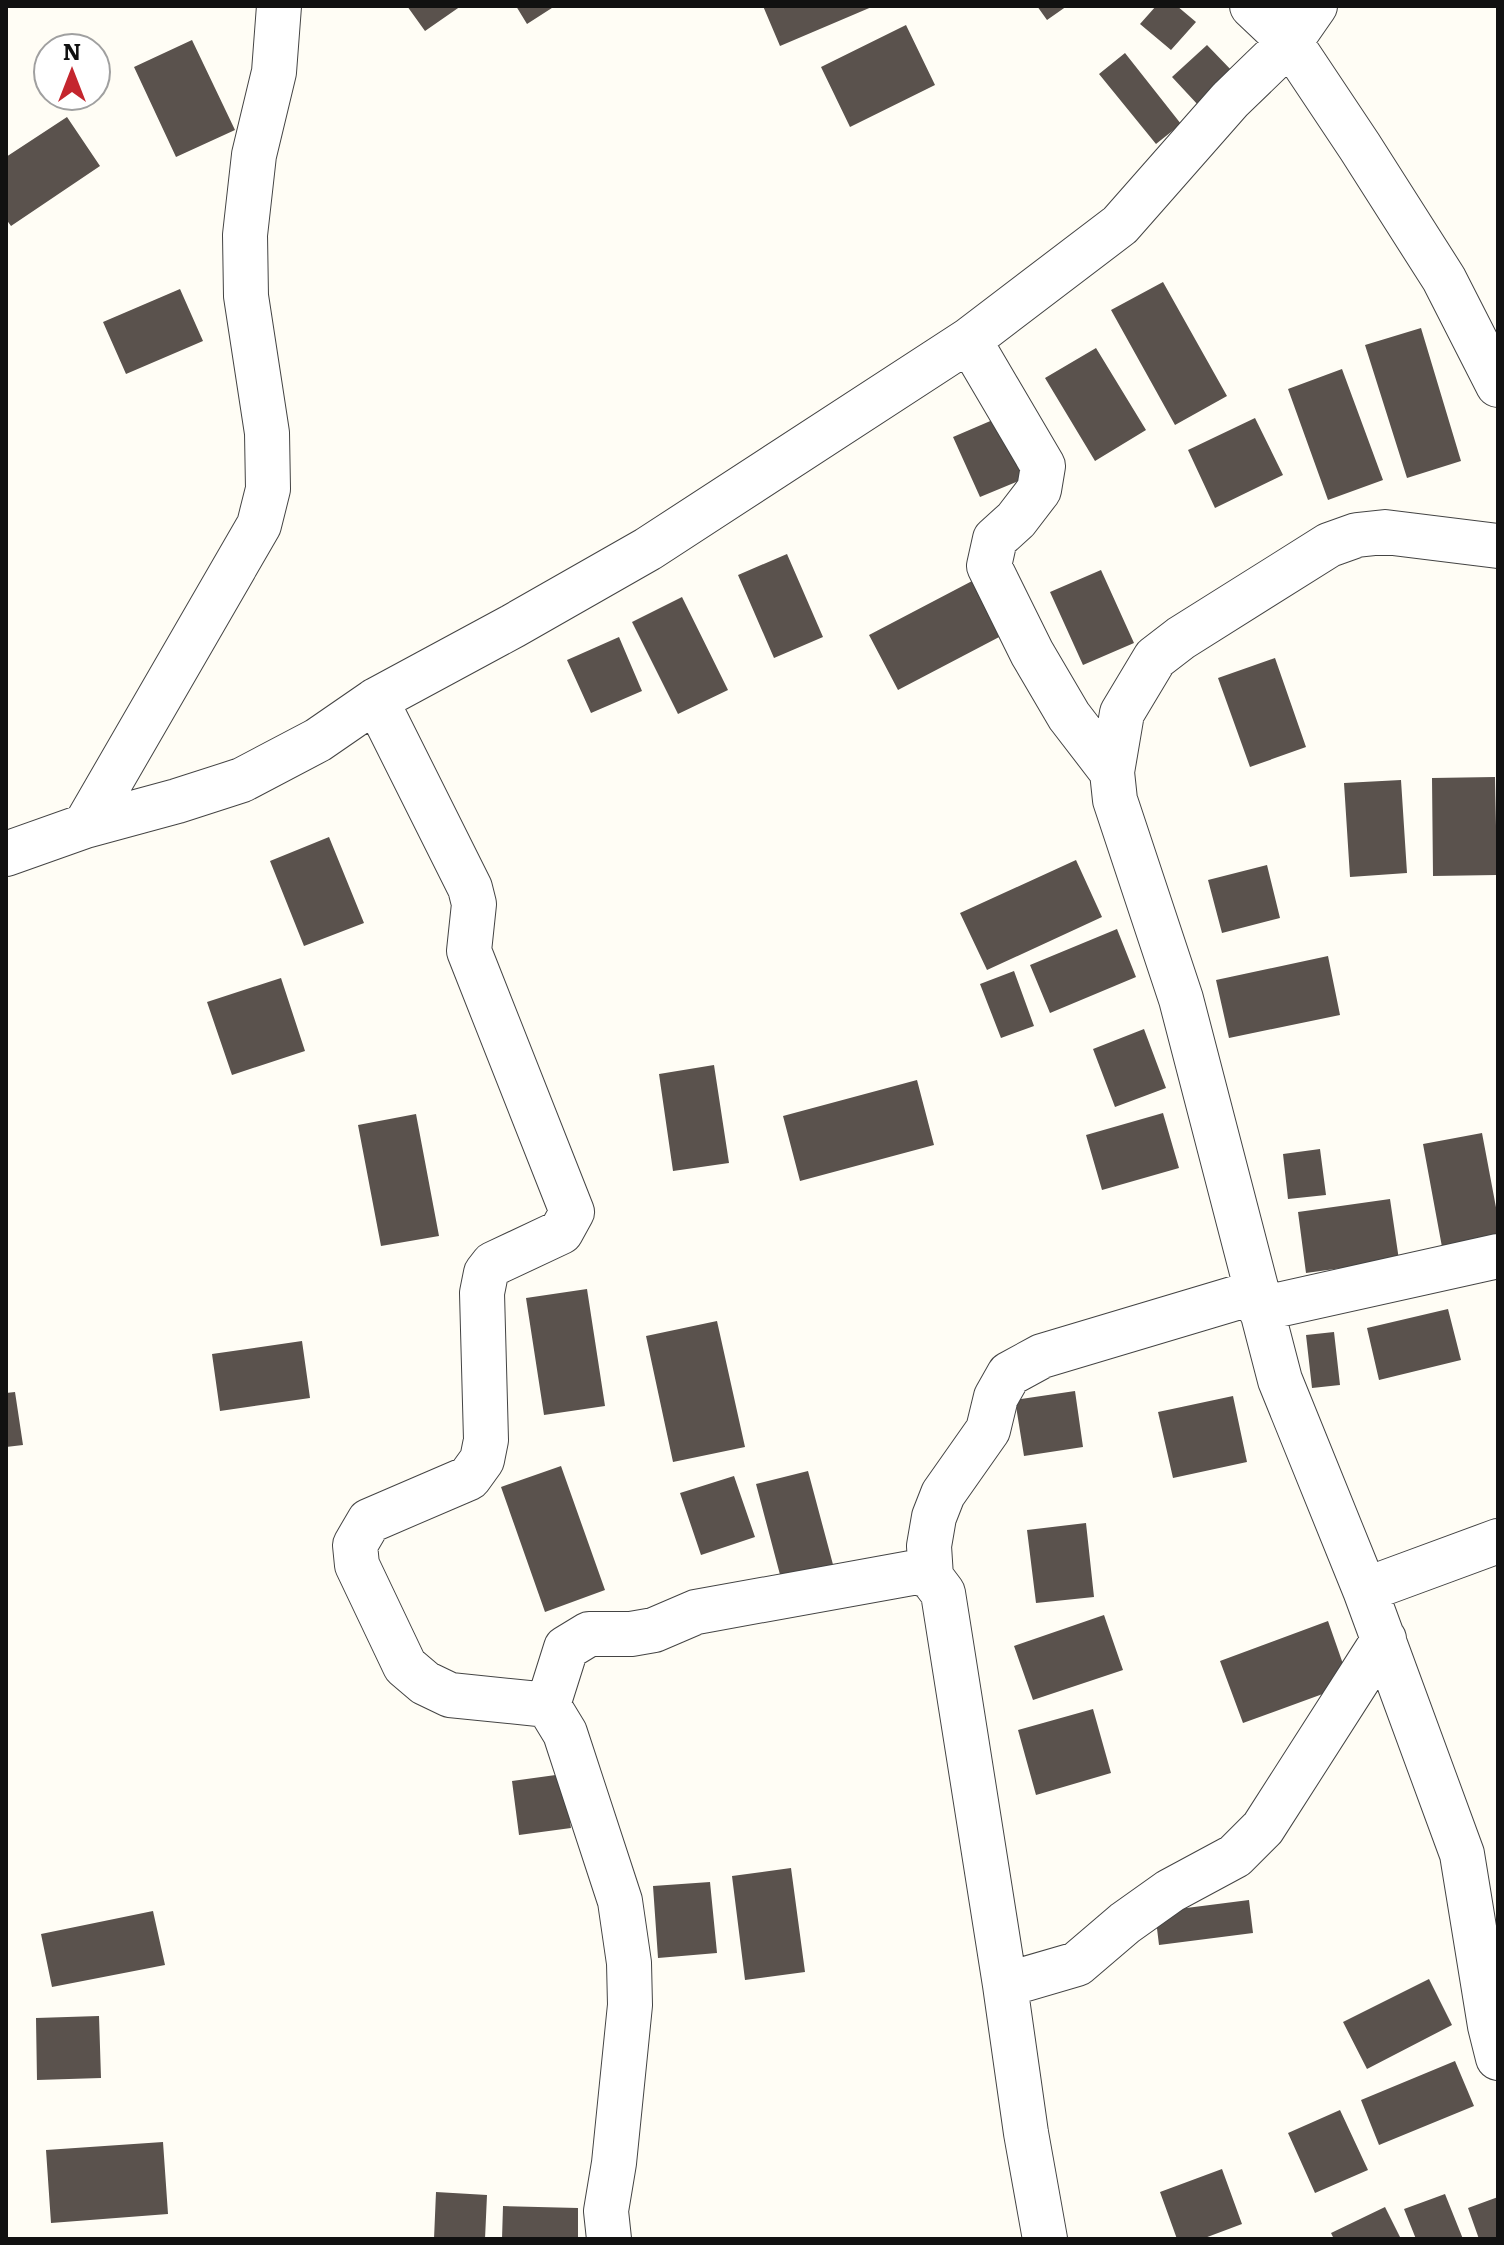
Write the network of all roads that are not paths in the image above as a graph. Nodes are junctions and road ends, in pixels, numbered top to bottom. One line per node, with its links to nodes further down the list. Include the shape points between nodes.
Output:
1 (279, 6): 10 (street, via 274,72 254,155 245,235 246,296 267,433 268,489 259,525)
2 (1252, 6): 4 (street)
3 (1315, 6): 4 (street)
4 (1290, 42): 5 (street, via 1230,100 1120,225); 6 (street, via 1444,279)
5 (969, 340): 8 (street, via 648,549); 9 (street, via 1043,466 1039,490 995,539 989,566 1069,716)
6 (1498, 385)
7 (1498, 546): 9 (street, via 1385,532 1329,545 1155,658 1122,713)
8 (376, 700): 10 (street, via 318,740 242,780); 18 (street, via 470,888 474,904 469,951 572,1212 561,1232 493,1264 486,1273 482,1460 469,1478 369,1521 355,1545 357,1565 405,1666 425,1683 450,1695)
9 (1112, 772): 13 (street, via 1115,800 1181,999)
10 (85, 826): 11 (street)
11 (6, 854)
12 (1498, 1256): 13 (street)
13 (1258, 1300): 15 (street, via 1042,1356 1009,1374 996,1397 988,1430 943,1494 934,1517); 16 (street, via 1280,1380)
14 (1498, 1541): 16 (street)
15 (931, 1577): 18 (street, via 917,1572 696,1612 654,1630 589,1634 566,1648); 19 (street, via 943,1593)
16 (1365, 1590): 17 (street)
17 (1384, 1639): 19 (street, via 1263,1828 1235,1856 1170,1891 1077,1964); 20 (street, via 1462,1854)
18 (548, 1705): 21 (street, via 565,1733 620,1901 629,1963 630,2005 606,2211)
19 (1005, 1985): 22 (street)
20 (1498, 2058)
21 (609, 2239)
22 (1045, 2239)

